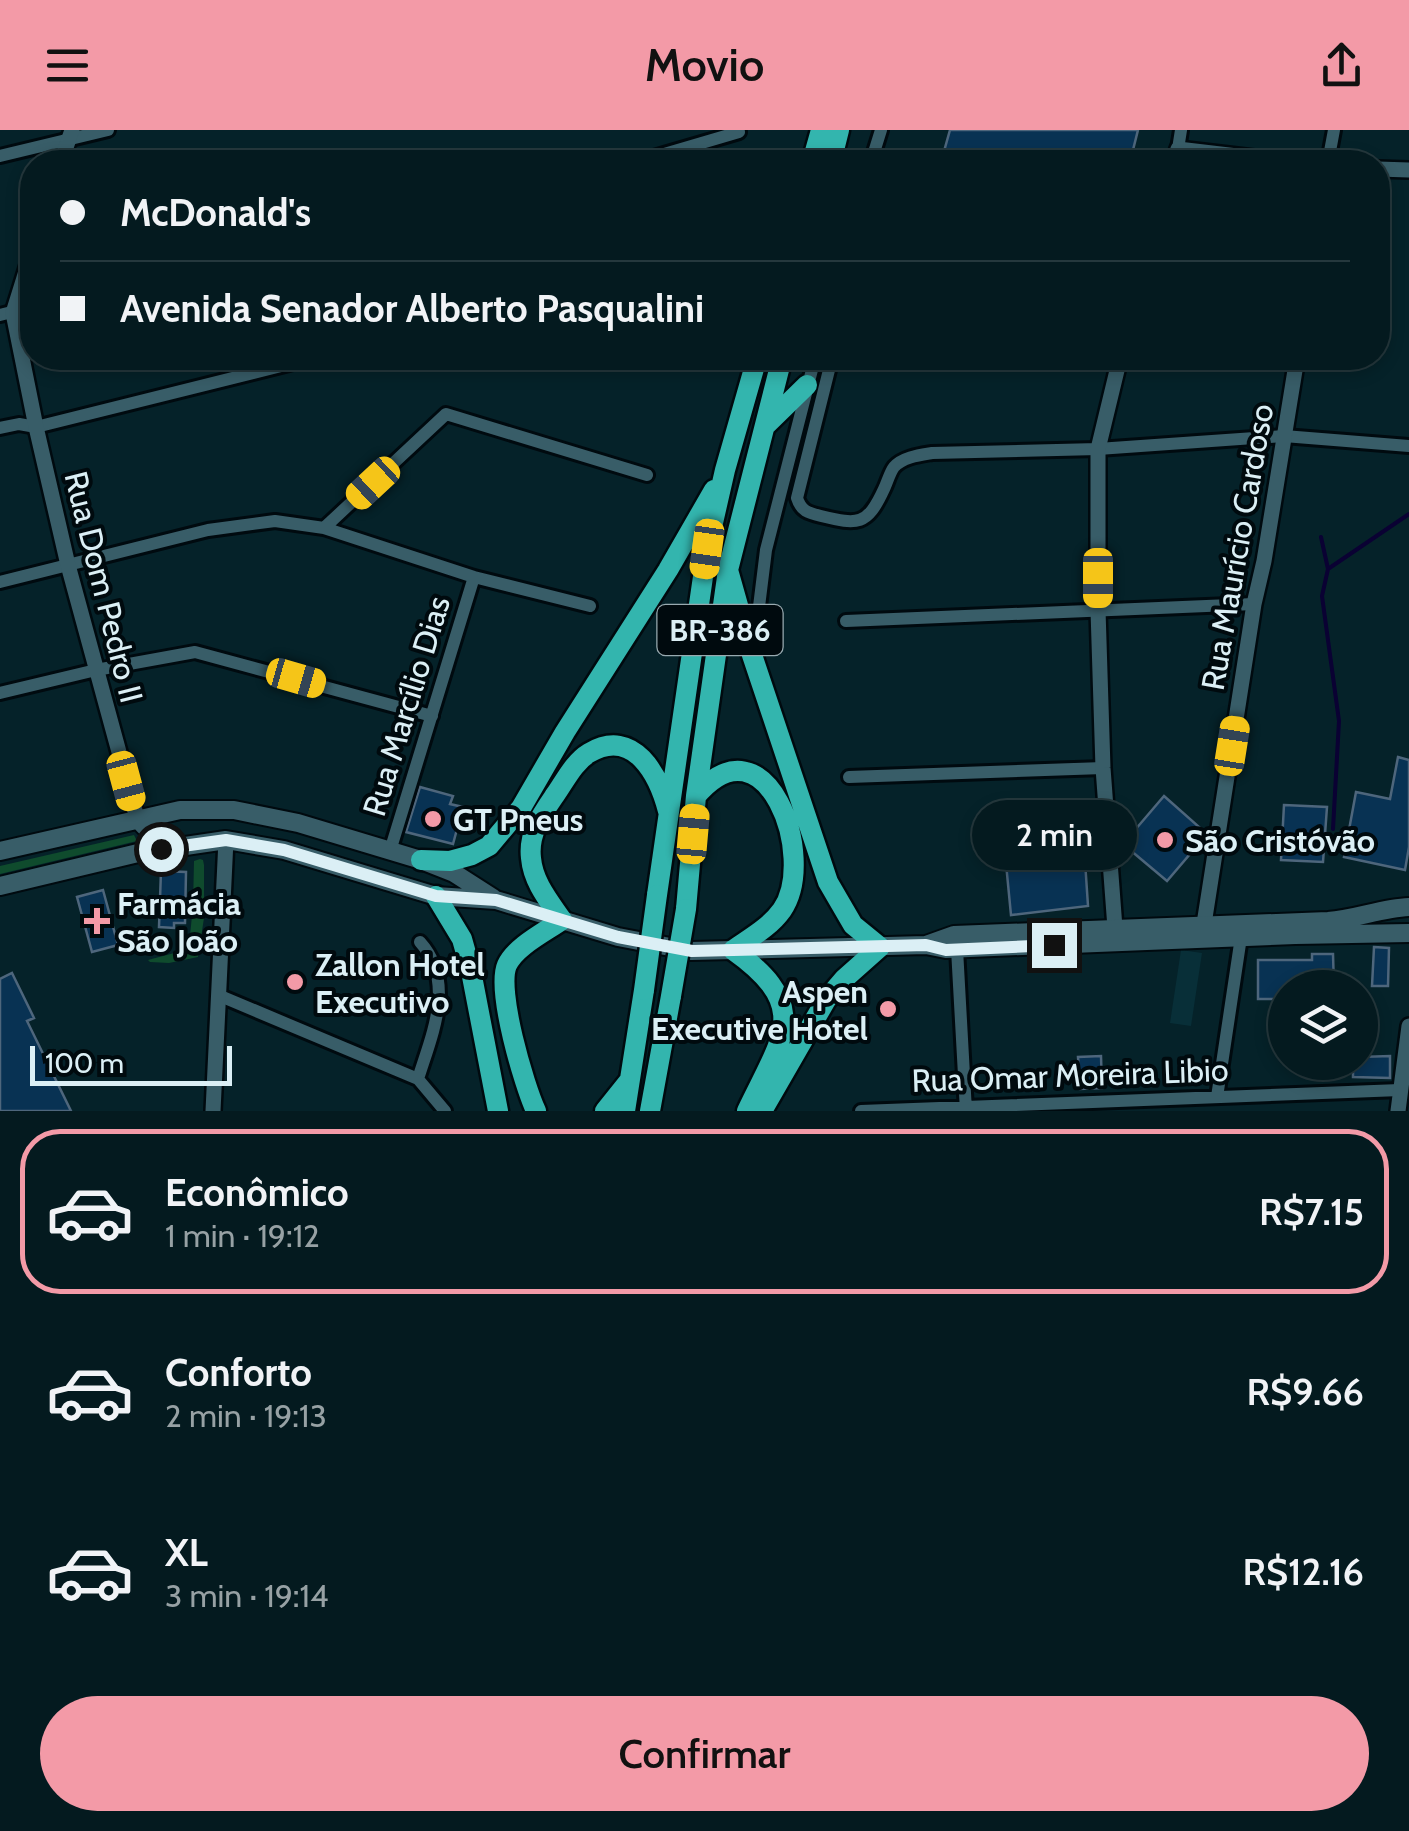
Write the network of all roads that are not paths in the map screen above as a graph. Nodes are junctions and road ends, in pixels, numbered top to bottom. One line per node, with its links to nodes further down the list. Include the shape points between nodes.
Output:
1 (108, 130): 3 (street)
2 (739, 132): 4 (street)
3 (70, 134): 5 (street)
4 (678, 150)
5 (0, 156)
6 (20, 282): 7 (street)
7 (7, 314): 8 (street, Rua Dom Pedro II)
8 (20, 365)
9 (21, 370): 19 (street, Rua Dom Pedro II)
10 (265, 370): 19 (street)
11 (754, 370): 24 (highway, BR-386)
12 (779, 370): 18 (highway, BR-386)
13 (812, 370): 17 (street)
14 (829, 370): 23 (street, via 797,498 807,513 861,521 874,510 895,466 910,457)
15 (1117, 370): 23 (street)
16 (1295, 370): 21 (street, Rua Maurício Cardoso)
17 (807, 386): 18 (highway); 35 (street, via 766,550)
18 (765, 426): 28 (highway, BR-386)
19 (36, 427): 20 (street); 27 (street, Rua Dom Pedro II)
20 (0, 428)
21 (1284, 436): 22 (street); 23 (street); 31 (street, Rua Maurício Cardoso)
22 (1409, 446)
23 (1098, 449): 33 (street)
24 (725, 470): 42 (highway, BR-386, via 707,549); 49 (highway, via 521,808 489,846 472,855)
25 (647, 475): 26 (street, via 446,414)
26 (324, 528): 27 (street, via 275,521 208,530); 29 (street)
27 (68, 565): 30 (street); 36 (street, Rua Dom Pedro II)
28 (728, 570): 35 (highway); 41 (highway, BR-386)
29 (474, 576): 32 (street); 38 (street, Rua Marcílio Dias)
30 (0, 582)
31 (1254, 604): 33 (street); 56 (street, Rua Maurício Cardoso)
32 (590, 606)
33 (1098, 610): 34 (street); 39 (street)
34 (846, 621)
35 (752, 655): 62 (highway, via 828,882 853,925)
36 (96, 670): 37 (street); 38 (street, via 194,652); 43 (street, Rua Dom Pedro II)
37 (0, 693)
38 (432, 716): 48 (street, Rua Marcílio Dias)
39 (1103, 768): 40 (street); 57 (street)
40 (849, 777)
41 (696, 796): 64 (highway, via 718,776 740,770 766,782 784,812 790,892 772,922); 78 (highway, BR-386, bridge, via 686,909)
42 (669, 816): 55 (highway, via 644,759 609,746 578,762 531,839 539,886); 68 (highway, BR-386, bridge)
43 (137, 818): 44 (main road, via 234,810); 46 (main road, via 155,838); 47 (main road)
44 (298, 823): 45 (main road, via 239,823); 48 (main road)
45 (226, 840): 46 (main road); 50 (main road); 65 (street)
46 (184, 846): 51 (main road)
47 (0, 851)
48 (390, 851): 49 (main road); 50 (main road, via 381,863)
49 (420, 860): 53 (main road)
50 (345, 867): 52 (main road)
51 (0, 886)
52 (436, 896): 53 (main road); 74 (highway, via 462,939)
53 (496, 900): 55 (main road)
54 (1409, 907): 56 (main road, via 1343,920)
55 (562, 920): 64 (main road, via 692,951); 75 (highway, via 516,954 504,981)
56 (1204, 924): 57 (main road)
57 (1115, 928): 61 (main road, via 954,935)
58 (1409, 933): 59 (main road)
59 (1241, 937): 63 (main road); 70 (street)
60 (420, 942): 67 (street, via 438,970 441,990)
61 (926, 945): 62 (main road); 63 (main road)
62 (880, 947): 64 (main road); 80 (highway, via 826,1000)
63 (957, 949): 71 (street)
64 (733, 950): 79 (highway, via 770,981 784,1019 781,1040)
65 (218, 994): 67 (street); 72 (street)
66 (1409, 1026): 69 (street)
67 (418, 1078): 73 (street)
68 (631, 1080): 76 (highway); 77 (highway, BR-386)
69 (1400, 1090): 70 (street, Rua Omar Moreira Libio); 82 (street)
70 (1217, 1097): 71 (street, Rua Omar Moreira Libio)
71 (966, 1108): 81 (street, Rua Omar Moreira Libio)
72 (213, 1111)
73 (446, 1111)
74 (498, 1111)
75 (536, 1111)
76 (605, 1111)
77 (625, 1111)
78 (650, 1111)
79 (747, 1111)
80 (762, 1111)
81 (861, 1111)
82 (1398, 1111)

